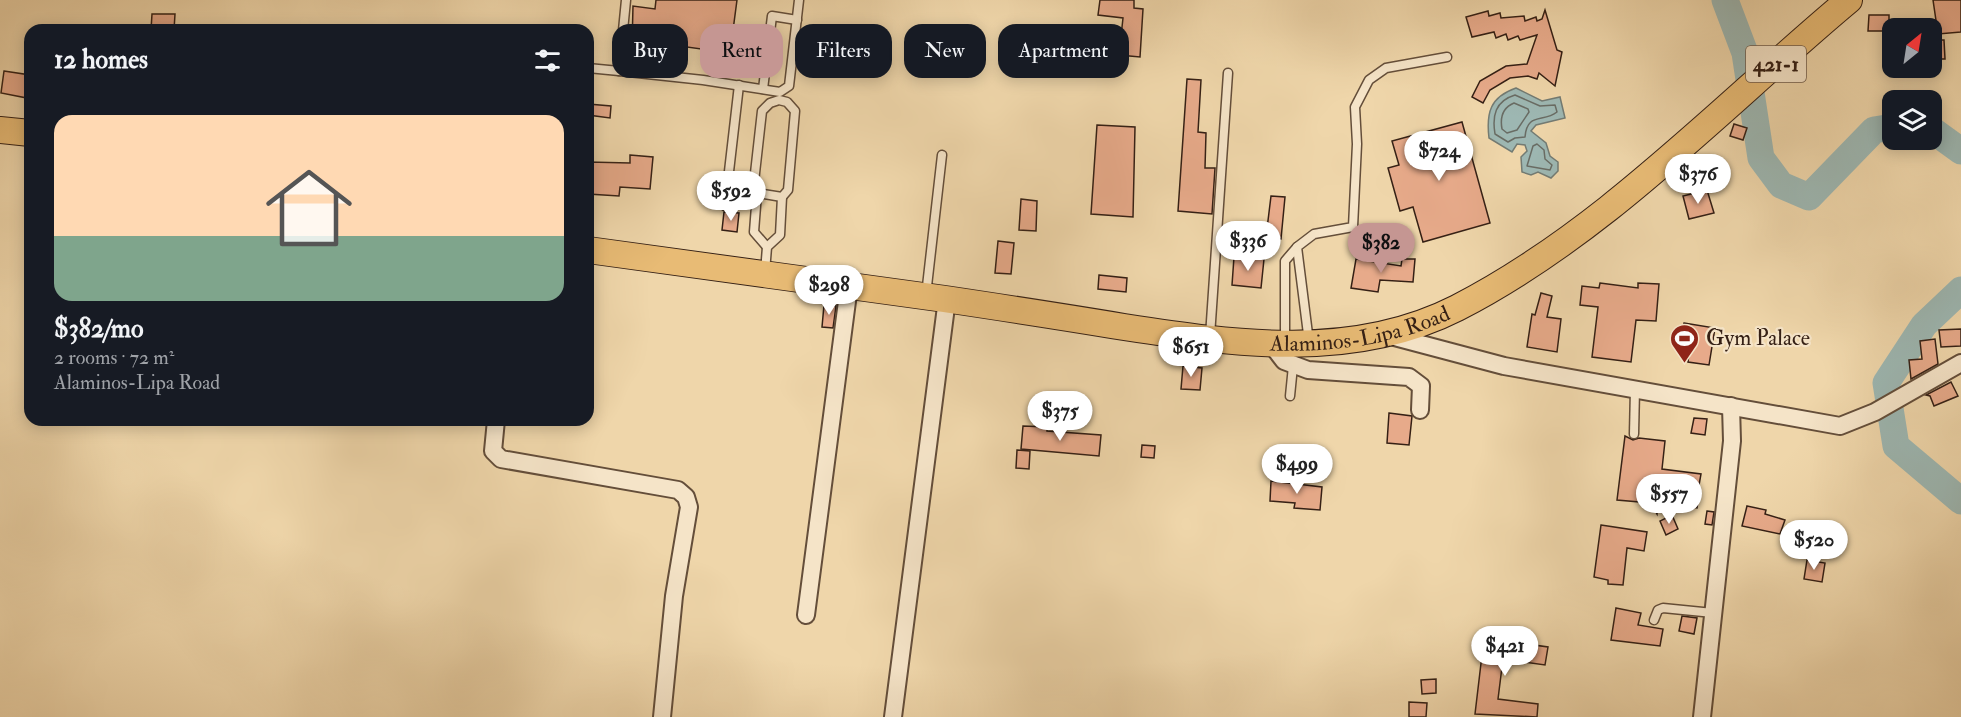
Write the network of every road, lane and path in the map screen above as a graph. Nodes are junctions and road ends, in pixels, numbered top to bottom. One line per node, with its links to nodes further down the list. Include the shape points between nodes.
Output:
1 (626, 0): 5 (lane)
2 (799, 0): 4 (lane)
3 (1849, 0): 27 (main road, Alaminos-Lipa Road / 421-1, via 1590,222 1510,277 1454,309)
4 (797, 20): 12 (lane, via 772,16); 13 (lane, via 789,86)
5 (624, 24)
6 (1447, 57): 22 (lane, via 1386,68 1369,80 1355,107 1353,227 1314,234)
7 (594, 69): 8 (lane)
8 (612, 71)
9 (1228, 73): 28 (lane)
10 (679, 78): 11 (lane)
11 (739, 85): 12 (lane); 17 (lane)
12 (763, 89): 13 (lane)
13 (780, 96): 18 (lane, via 762,111 754,182); 19 (lane, via 795,111 789,185)
14 (0, 130): 15 (main road)
15 (24, 132)
16 (942, 155): 26 (lane)
17 (727, 188): 18 (lane); 20 (lane)
18 (757, 193): 19 (lane); 21 (lane, via 754,232)
19 (782, 197): 21 (lane, via 780,235)
20 (725, 206)
21 (767, 247): 24 (lane)
22 (1297, 248): 29 (lane); 29 (lane, via 1285,261)
23 (594, 251): 24 (main road, Alaminos-Lipa Road / 421-1)
24 (765, 276): 25 (main road, Alaminos-Lipa Road / 421-1)
25 (849, 286): 26 (main road, Alaminos-Lipa Road / 421-1); 38 (street)
26 (936, 298): 28 (main road, Alaminos-Lipa Road / 421-1); 41 (street)
27 (1386, 334): 29 (main road, Alaminos-Lipa Road / 421-1); 31 (street, via 1504,366)
28 (1210, 340): 29 (main road, Alaminos-Lipa Road / 421-1)
29 (1289, 349): 32 (lane); 34 (street, via 1308,370 1409,377 1420,387)
30 (1961, 363): 33 (street, via 1875,412 1840,426)
31 (1635, 389): 33 (street); 36 (lane)
32 (1290, 396)
33 (1731, 406): 37 (street, via 1732,441)
34 (1420, 410)
35 (495, 426): 40 (street, via 493,451 501,459 678,490 686,497 688,507)
36 (1634, 434)
37 (1713, 613): 39 (lane, via 1663,608); 42 (street)
38 (806, 615)
39 (1654, 620)
40 (662, 717)
41 (893, 717)
42 (1702, 717)

